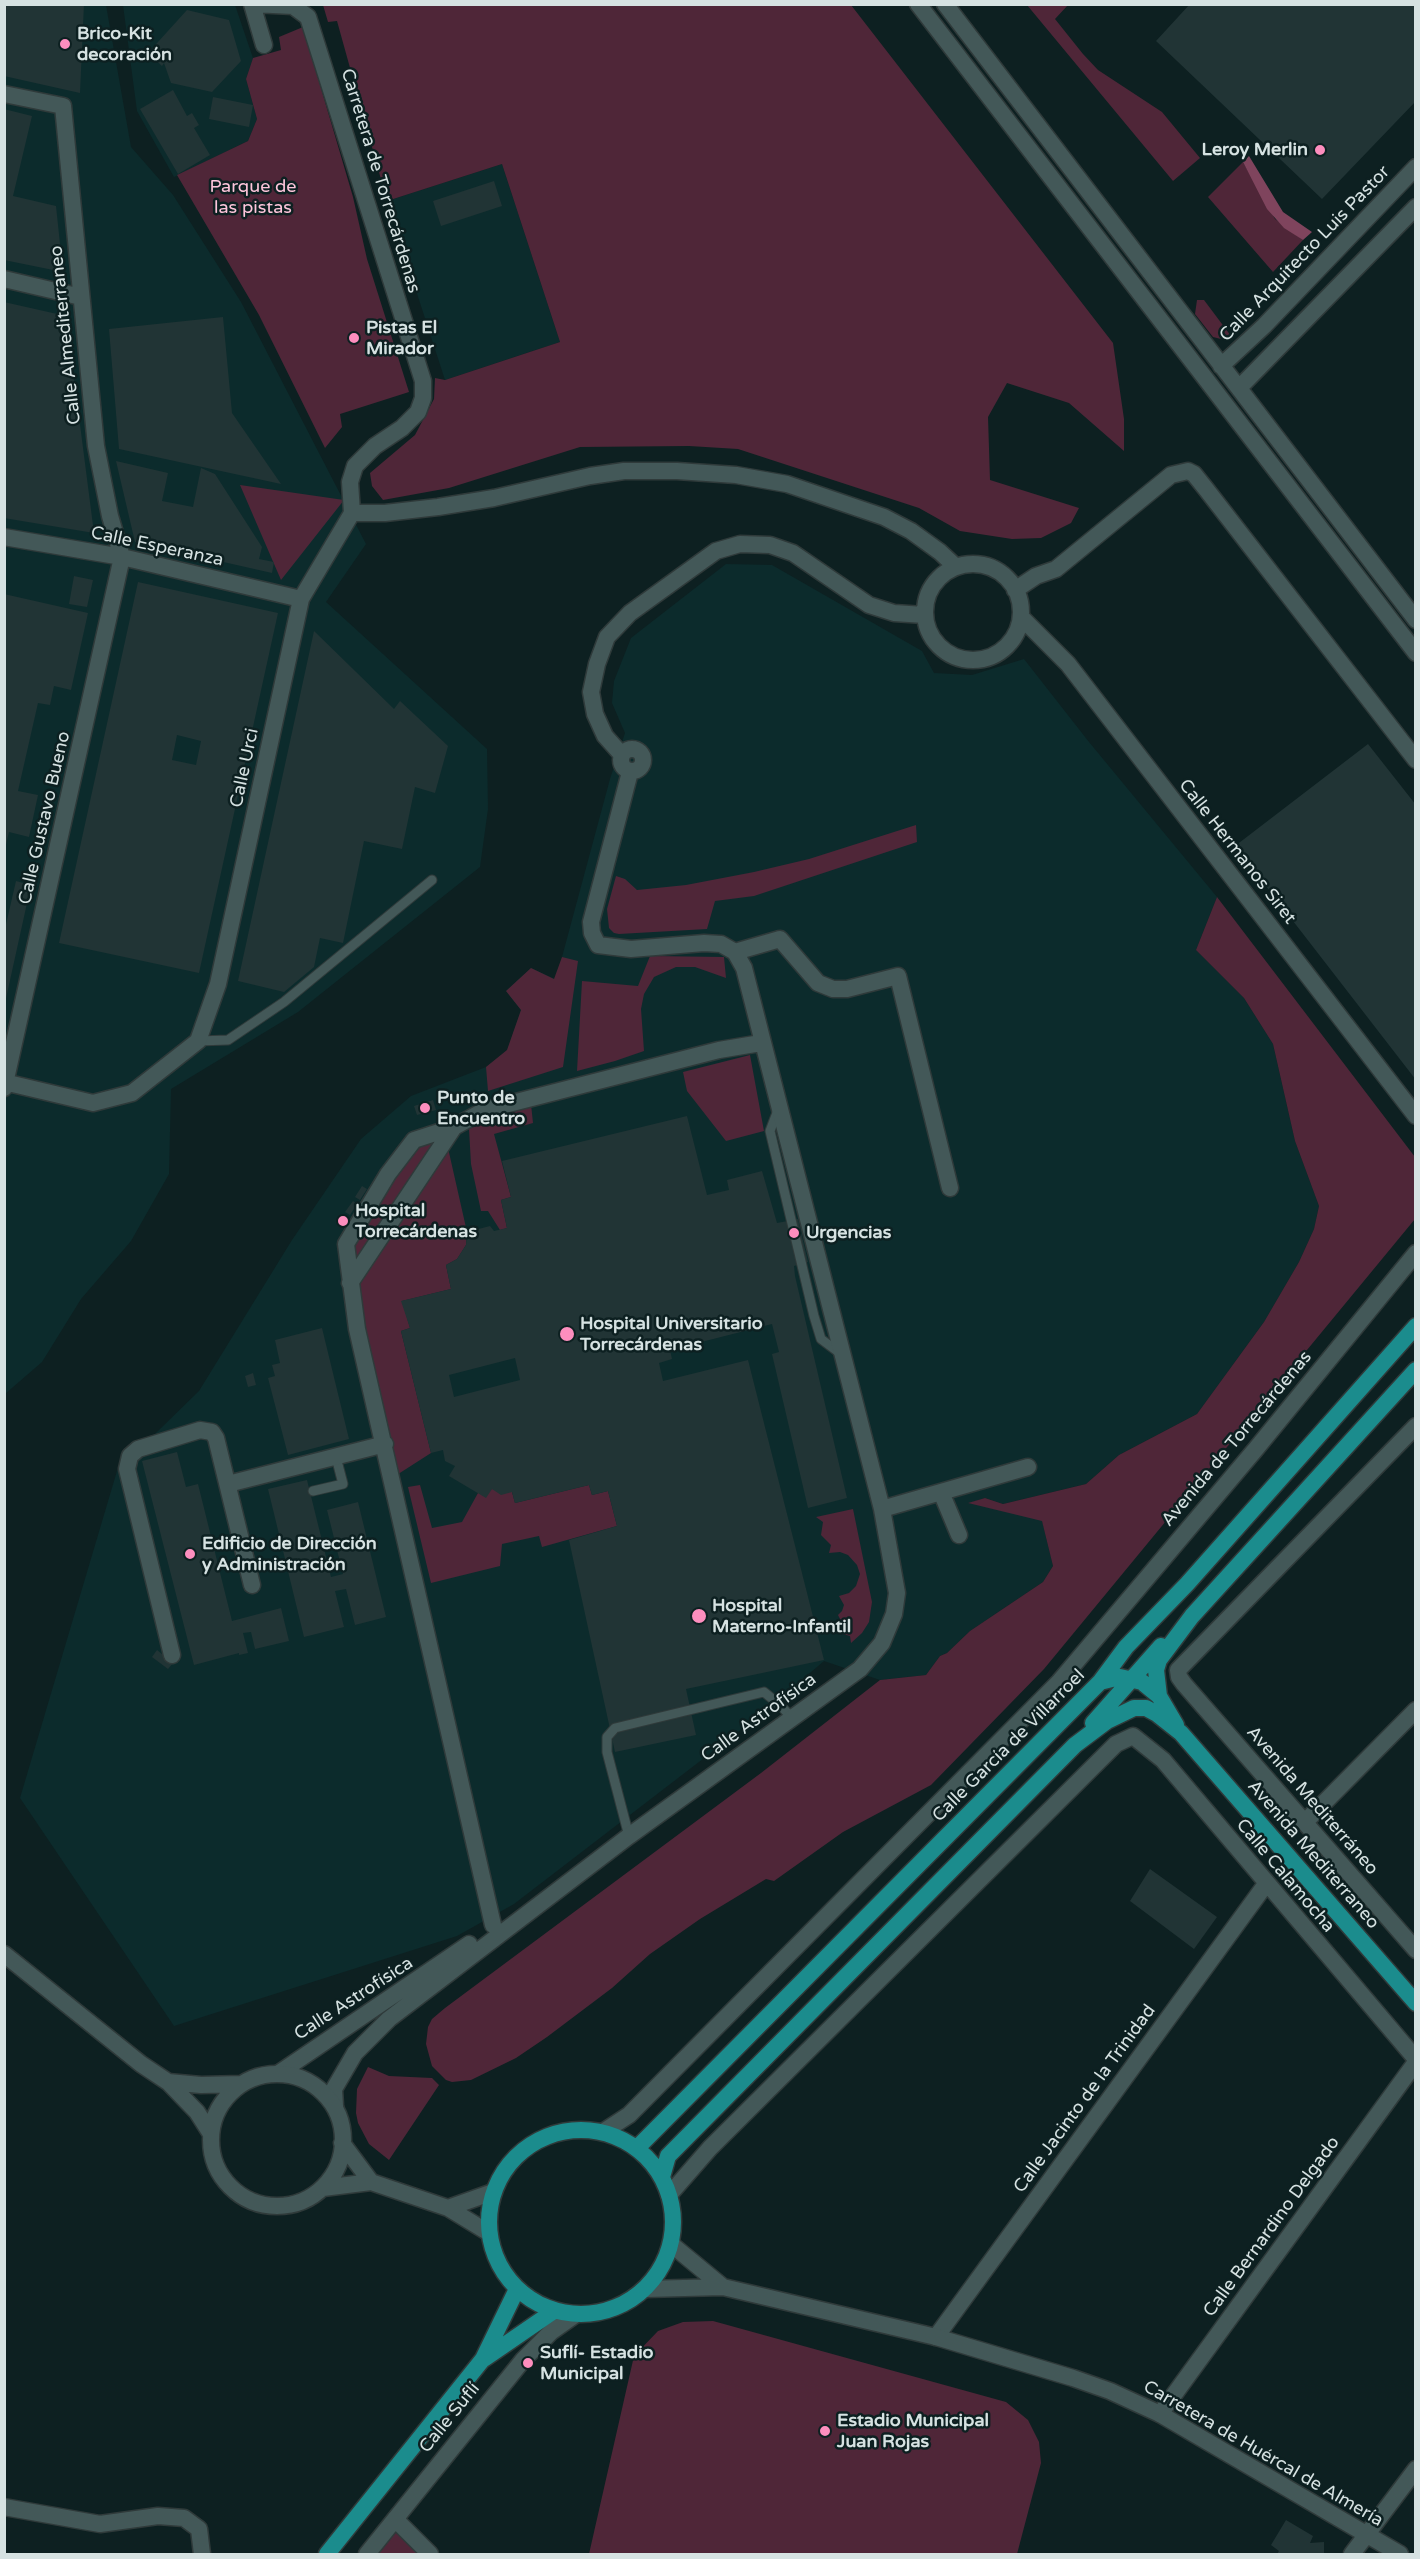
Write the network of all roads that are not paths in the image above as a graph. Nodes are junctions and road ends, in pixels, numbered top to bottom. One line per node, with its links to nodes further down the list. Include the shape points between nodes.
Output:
1 (253, 4): 4 (street); 12 (street, Carretera de Torrecárdenas, via 293,6 308,17 423,381 418,412 355,466 350,482)
2 (918, 4): 21 (street)
3 (945, 4): 10 (street)
4 (264, 45)
5 (4, 94): 9 (street, Calle Almediterraneo, via 63,106)
6 (1416, 167): 10 (street, Calle Arquitecto Luis Pastor)
7 (1416, 207): 11 (street)
8 (4, 279): 9 (street)
9 (81, 297): 14 (street, Calle Almediterraneo, via 96,446)
10 (1221, 366): 11 (street)
11 (1239, 388): 20 (street)
12 (352, 513): 15 (street, via 438,507 624,471 736,475 787,484 884,516); 17 (street, Calle Urci)
13 (4, 537): 14 (street, Calle Esperanza)
14 (122, 557): 17 (street, Calle Esperanza); 27 (street, Calle Gustavo Bueno)
15 (955, 566): 16 (street, via 990,567 1003,574); 18 (street, via 929,590)
16 (1015, 590): 19 (street); 22 (street, via 1056,569 1171,475 1188,471)
17 (301, 599): 25 (street, Calle Urci, via 218,984)
18 (924, 615): 19 (street, via 927,628 941,649 958,659 975,661 997,655 1010,644); 24 (street, via 894,613 869,605 793,553 770,545 740,544 716,551 630,613 607,637 591,692 605,736 622,755 621,763 630,772 591,922 592,933 598,945 632,950 704,943 722,944)
19 (1021, 617): 28 (street, Calle Hermanos Siret, via 1068,664)
20 (1416, 620)
21 (1416, 653)
22 (1416, 760)
23 (432, 880): 25 (lane, via 285,1002 228,1040)
24 (735, 952): 26 (street, Calle Astrofísica, via 744,968); 30 (street, via 780,939 818,983 833,989 898,976)
25 (198, 1041): 27 (street, via 132,1093 93,1103)
26 (761, 1043): 29 (street, via 719,1050 485,1110); 42 (street, Calle Astrofísica)
27 (5, 1084)
28 (1416, 1116)
29 (454, 1127): 32 (street); 32 (street, via 414,1140 388,1174 346,1244)
30 (950, 1188)
31 (1416, 1253): 46 (street, Avenida de Torrecárdenas)
32 (350, 1283): 36 (street)
33 (1416, 1326): 49 (main road, via 1190,1581 1126,1647)
34 (1416, 1370): 45 (main road)
35 (1416, 1426): 55 (street, Avenida Mediterráneo, via 1178,1670 1179,1677)
36 (385, 1444): 37 (street); 59 (street)
37 (336, 1457): 39 (street); 40 (lane, via 343,1484)
38 (1028, 1467): 41 (street)
39 (228, 1484): 44 (street); 47 (street, via 212,1432 200,1430 138,1449 130,1456 128,1469)
40 (313, 1491)
41 (941, 1492): 42 (street); 43 (street)
42 (882, 1509): 52 (street, Calle Astrofísica, via 897,1593 894,1614 882,1643 860,1669)
43 (959, 1535)
44 (252, 1584)
45 (1192, 1616): 48 (main road); 50 (main road, via 1159,1660)
46 (1087, 1650): 68 (street, Calle García de Villarroel, via 1052,1690 629,2115)
47 (172, 1655)
48 (1132, 1679): 49 (main road, Calle García de Villarroel, via 1120,1677); 50 (main road); 54 (main road)
49 (1100, 1682): 71 (main road, Calle García de Villarroel)
50 (1159, 1695): 53 (main road)
51 (1416, 1710): 55 (street)
52 (792, 1719): 56 (street, Calle Astrofísica); 56 (lane, via 764,1692 615,1728 607,1737 607,1752)
53 (1181, 1733): 54 (main road, via 1146,1708 1134,1708 1107,1721); 62 (main road, Avenida Mediterraneo)
54 (1075, 1745): 72 (main road, via 668,2156)
55 (1305, 1822): 60 (street, Avenida Mediterráneo)
56 (629, 1836): 58 (street, Calle Astrofísica)
57 (1266, 1884): 63 (street, Calle Calamocha); 76 (street, Calle Calamocha, via 1150,1748 1133,1736 1116,1744 710,2148); 85 (street, Calle Jacinto de la Trinidad)
58 (544, 1901): 59 (street, Calle Astrofísica); 67 (street, Calle Astrofísica, via 389,2019 355,2053 334,2089)
59 (493, 1925): 64 (street, Calle Astrofísica)
60 (1416, 1950)
61 (4, 1954): 65 (street)
62 (1416, 2003)
63 (1416, 2061): 87 (street, Calle Bernardino Delgado)
64 (279, 2073): 66 (street); 67 (street, via 304,2079)
65 (168, 2082): 66 (street); 69 (street, via 197,2112)
66 (240, 2084): 69 (street, via 222,2103)
67 (335, 2106): 70 (street, via 343,2128)
68 (603, 2132): 71 (main road); 75 (main road, via 576,2129 549,2135 525,2148 505,2168)
69 (211, 2134): 74 (street, via 212,2155 227,2184 247,2200 275,2207 298,2204)
70 (342, 2143): 73 (street); 74 (street, via 340,2161)
71 (637, 2148): 72 (main road)
72 (662, 2176): 76 (main road)
73 (371, 2182): 74 (street); 77 (street)
74 (323, 2187)
75 (493, 2192): 77 (street); 78 (main road)
76 (669, 2195): 79 (main road, via 674,2219)
77 (448, 2208): 78 (street)
78 (489, 2234): 81 (main road, via 503,2273)
79 (671, 2244): 80 (street, Carretera de Huércal de Almería); 82 (main road, via 657,2276)
80 (723, 2287): 82 (street, Carretera de Huércal de Almería); 85 (street, Carretera de Huércal de Almería)
81 (517, 2289): 83 (main road); 86 (main road, Calle Suflí)
82 (645, 2289): 84 (main road, via 625,2304 600,2313)
83 (554, 2312): 84 (main road); 86 (main road, Calle Suflí)
84 (575, 2315): 90 (street, Calle Suflí, via 523,2360)
85 (936, 2337): 87 (street, Carretera de Huércal de Almería, via 1091,2384)
86 (483, 2359): 93 (main road, Calle Suflí)
87 (1160, 2414): 91 (street, Carretera de Huércal de Almería)
88 (1416, 2469): 91 (street)
89 (4, 2507): 92 (street, via 100,2524 158,2516 184,2518 199,2529)
90 (395, 2519): 94 (street, Calle Suflí); 95 (street)
91 (1368, 2535): 96 (street); 97 (street, Carretera de Huércal de Almería)
92 (202, 2554)
93 (327, 2554)
94 (367, 2554)
95 (430, 2554)
96 (1352, 2554)
97 (1400, 2554)

